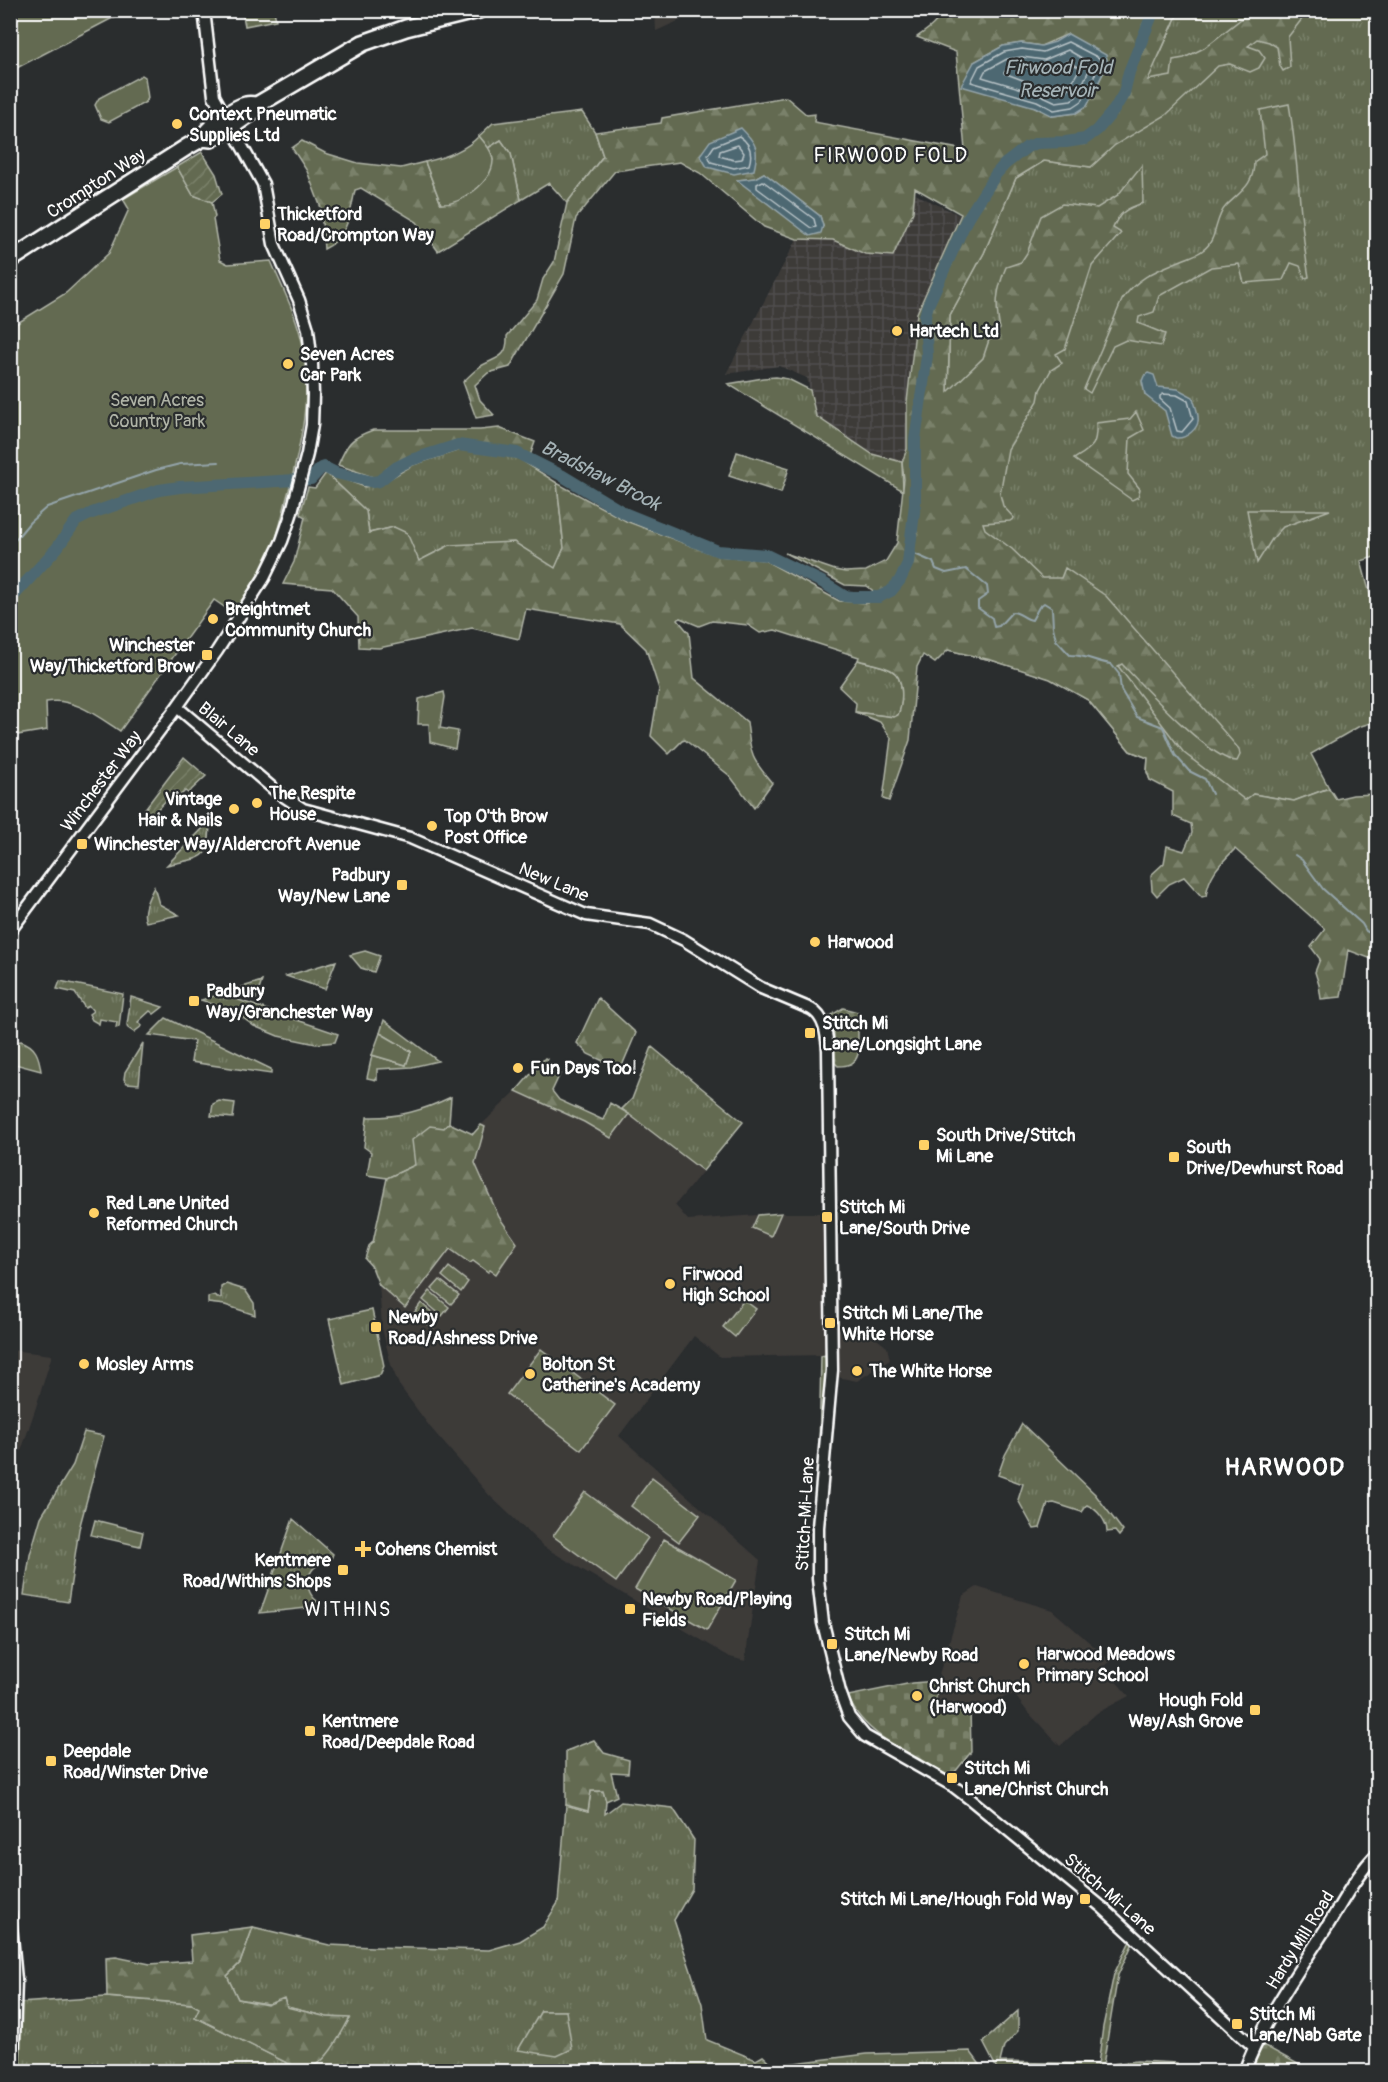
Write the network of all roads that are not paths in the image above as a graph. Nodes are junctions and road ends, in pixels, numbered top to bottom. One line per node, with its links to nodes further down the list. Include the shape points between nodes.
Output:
1 (204, 10): 3 (street, Winchester Way, via 211,84)
2 (479, 10): 3 (highway, Crompton Way, via 406,27 363,43 257,105 254,111)
3 (228, 122): 4 (highway, Crompton Way, via 211,139 202,138); 5 (street, Winchester Way, via 263,184 274,244 308,329 312,425 282,541 264,578)
4 (10, 260)
5 (177, 707): 6 (street, Blair Lane); 7 (street, Winchester Way)
6 (259, 776): 8 (street, New Lane, via 303,809 410,838 586,915 650,924 704,951 761,988)
7 (10, 931)
8 (802, 1006): 11 (street, Stitch-Mi-Lane, via 815,1011 824,1025 827,1042 832,1370 817,1562 823,1623 845,1707 865,1736 953,1786 1103,1908)
9 (1377, 1853): 11 (street, Hardy Mill Road, via 1361,1872)
10 (10, 1914): 12 (street, via 16,1980)
11 (1254, 2047): 13 (street, Hardy Mill Road)
12 (13, 2072)
13 (1244, 2072)

